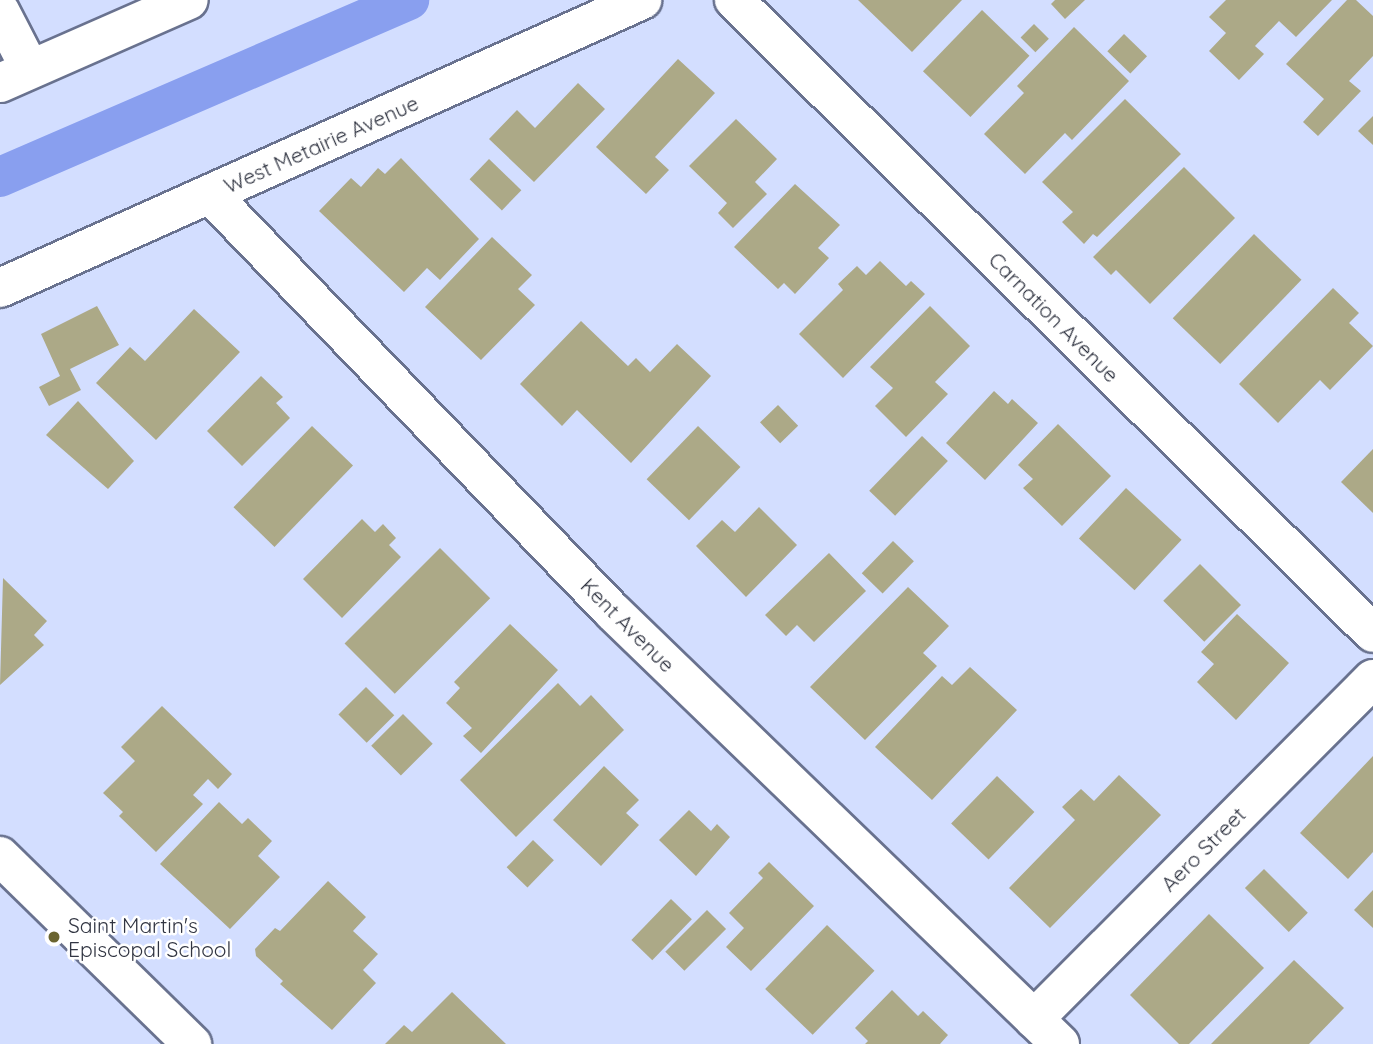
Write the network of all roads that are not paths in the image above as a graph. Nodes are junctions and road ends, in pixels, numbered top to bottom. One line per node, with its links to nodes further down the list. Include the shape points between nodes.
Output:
1 (189, 0): 5 (street)
2 (642, 0): 6 (street, West Metairie Avenue)
3 (734, 0): 8 (street, Carnation Avenue)
4 (0, 11): 5 (street)
5 (15, 76)
6 (210, 194): 7 (street, West Metairie Avenue); 11 (street, Kent Avenue, via 612,611)
7 (0, 288)
8 (1373, 633)
9 (1373, 678): 11 (street, Aero Street)
10 (0, 856): 12 (street)
11 (1047, 1032)
12 (192, 1044)

